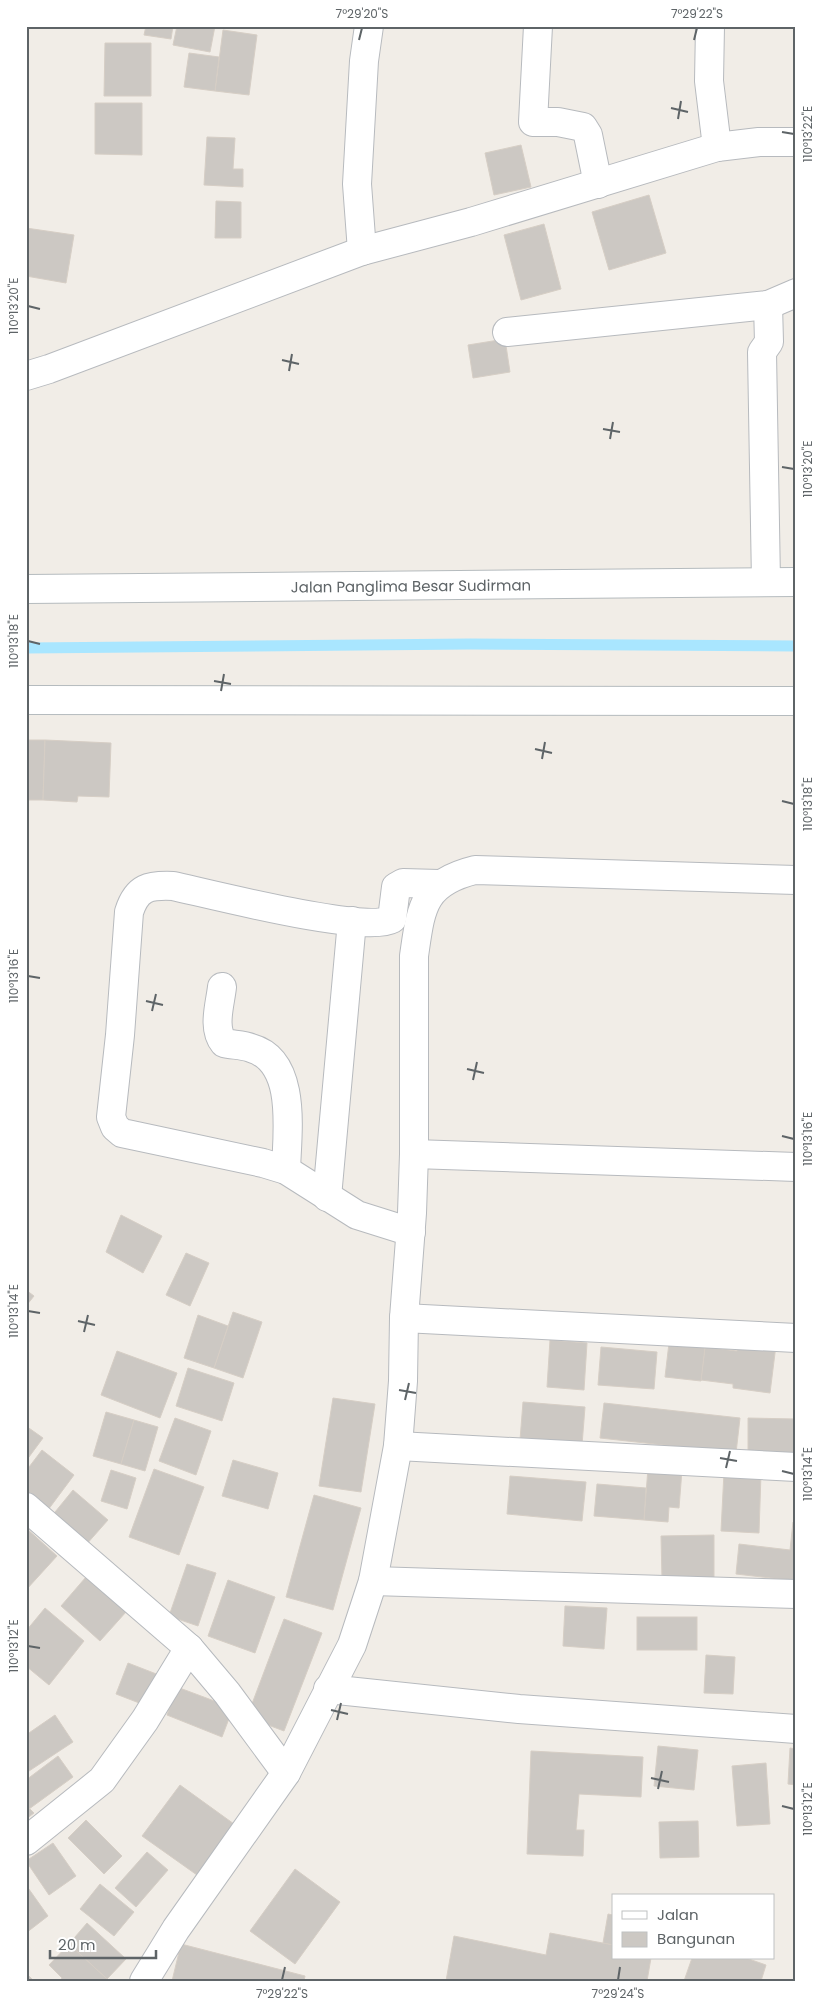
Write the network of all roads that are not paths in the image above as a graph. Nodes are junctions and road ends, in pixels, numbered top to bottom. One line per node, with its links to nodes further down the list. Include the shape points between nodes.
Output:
1 (369, 26): 7 (street, via 357,184)
2 (538, 26): 6 (street, via 533,122 583,127 588,135)
3 (710, 26): 5 (street, via 709,81)
4 (796, 142): 5 (street)
5 (717, 147): 6 (street)
6 (598, 184): 7 (street)
7 (362, 251): 11 (street)
8 (796, 293): 9 (street)
9 (768, 305): 10 (street); 12 (street, via 770,342 762,352)
10 (507, 332)
11 (26, 376)
12 (766, 582): 13 (street, Jalan Panglima Besar Sudirman); 14 (street, Jalan Panglima Besar Sudirman)
13 (796, 582)
14 (26, 589)
15 (26, 700): 16 (street)
16 (796, 701)
17 (796, 880): 18 (street, via 475,870 454,875)
18 (439, 884): 19 (street, via 403,883 396,887 392,919 386,922); 21 (street, via 426,902 418,925 414,956)
19 (352, 921): 23 (street, via 305,915 173,886 154,885 143,889 132,901 129,912 111,1117 115,1127 122,1133); 24 (street)
20 (222, 986): 23 (street, via 217,1025 219,1036 224,1043 253,1048 268,1058 278,1070 285,1087 288,1112)
21 (414, 1154): 22 (street); 25 (street)
22 (796, 1167)
23 (286, 1170): 24 (street)
24 (328, 1197): 25 (street, via 357,1215)
25 (410, 1232): 26 (street)
26 (404, 1318): 27 (street); 28 (street)
27 (796, 1338)
28 (398, 1446): 29 (street); 31 (street)
29 (796, 1466)
30 (26, 1507): 33 (street)
31 (373, 1581): 32 (street); 34 (street, via 352,1644)
32 (796, 1594)
33 (189, 1648): 36 (street); 37 (street, via 124,1752 102,1780)
34 (328, 1689): 35 (street, via 519,1709); 36 (street)
35 (796, 1730)
36 (286, 1773): 38 (street, via 176,1929)
37 (26, 1841)
38 (144, 1981)

